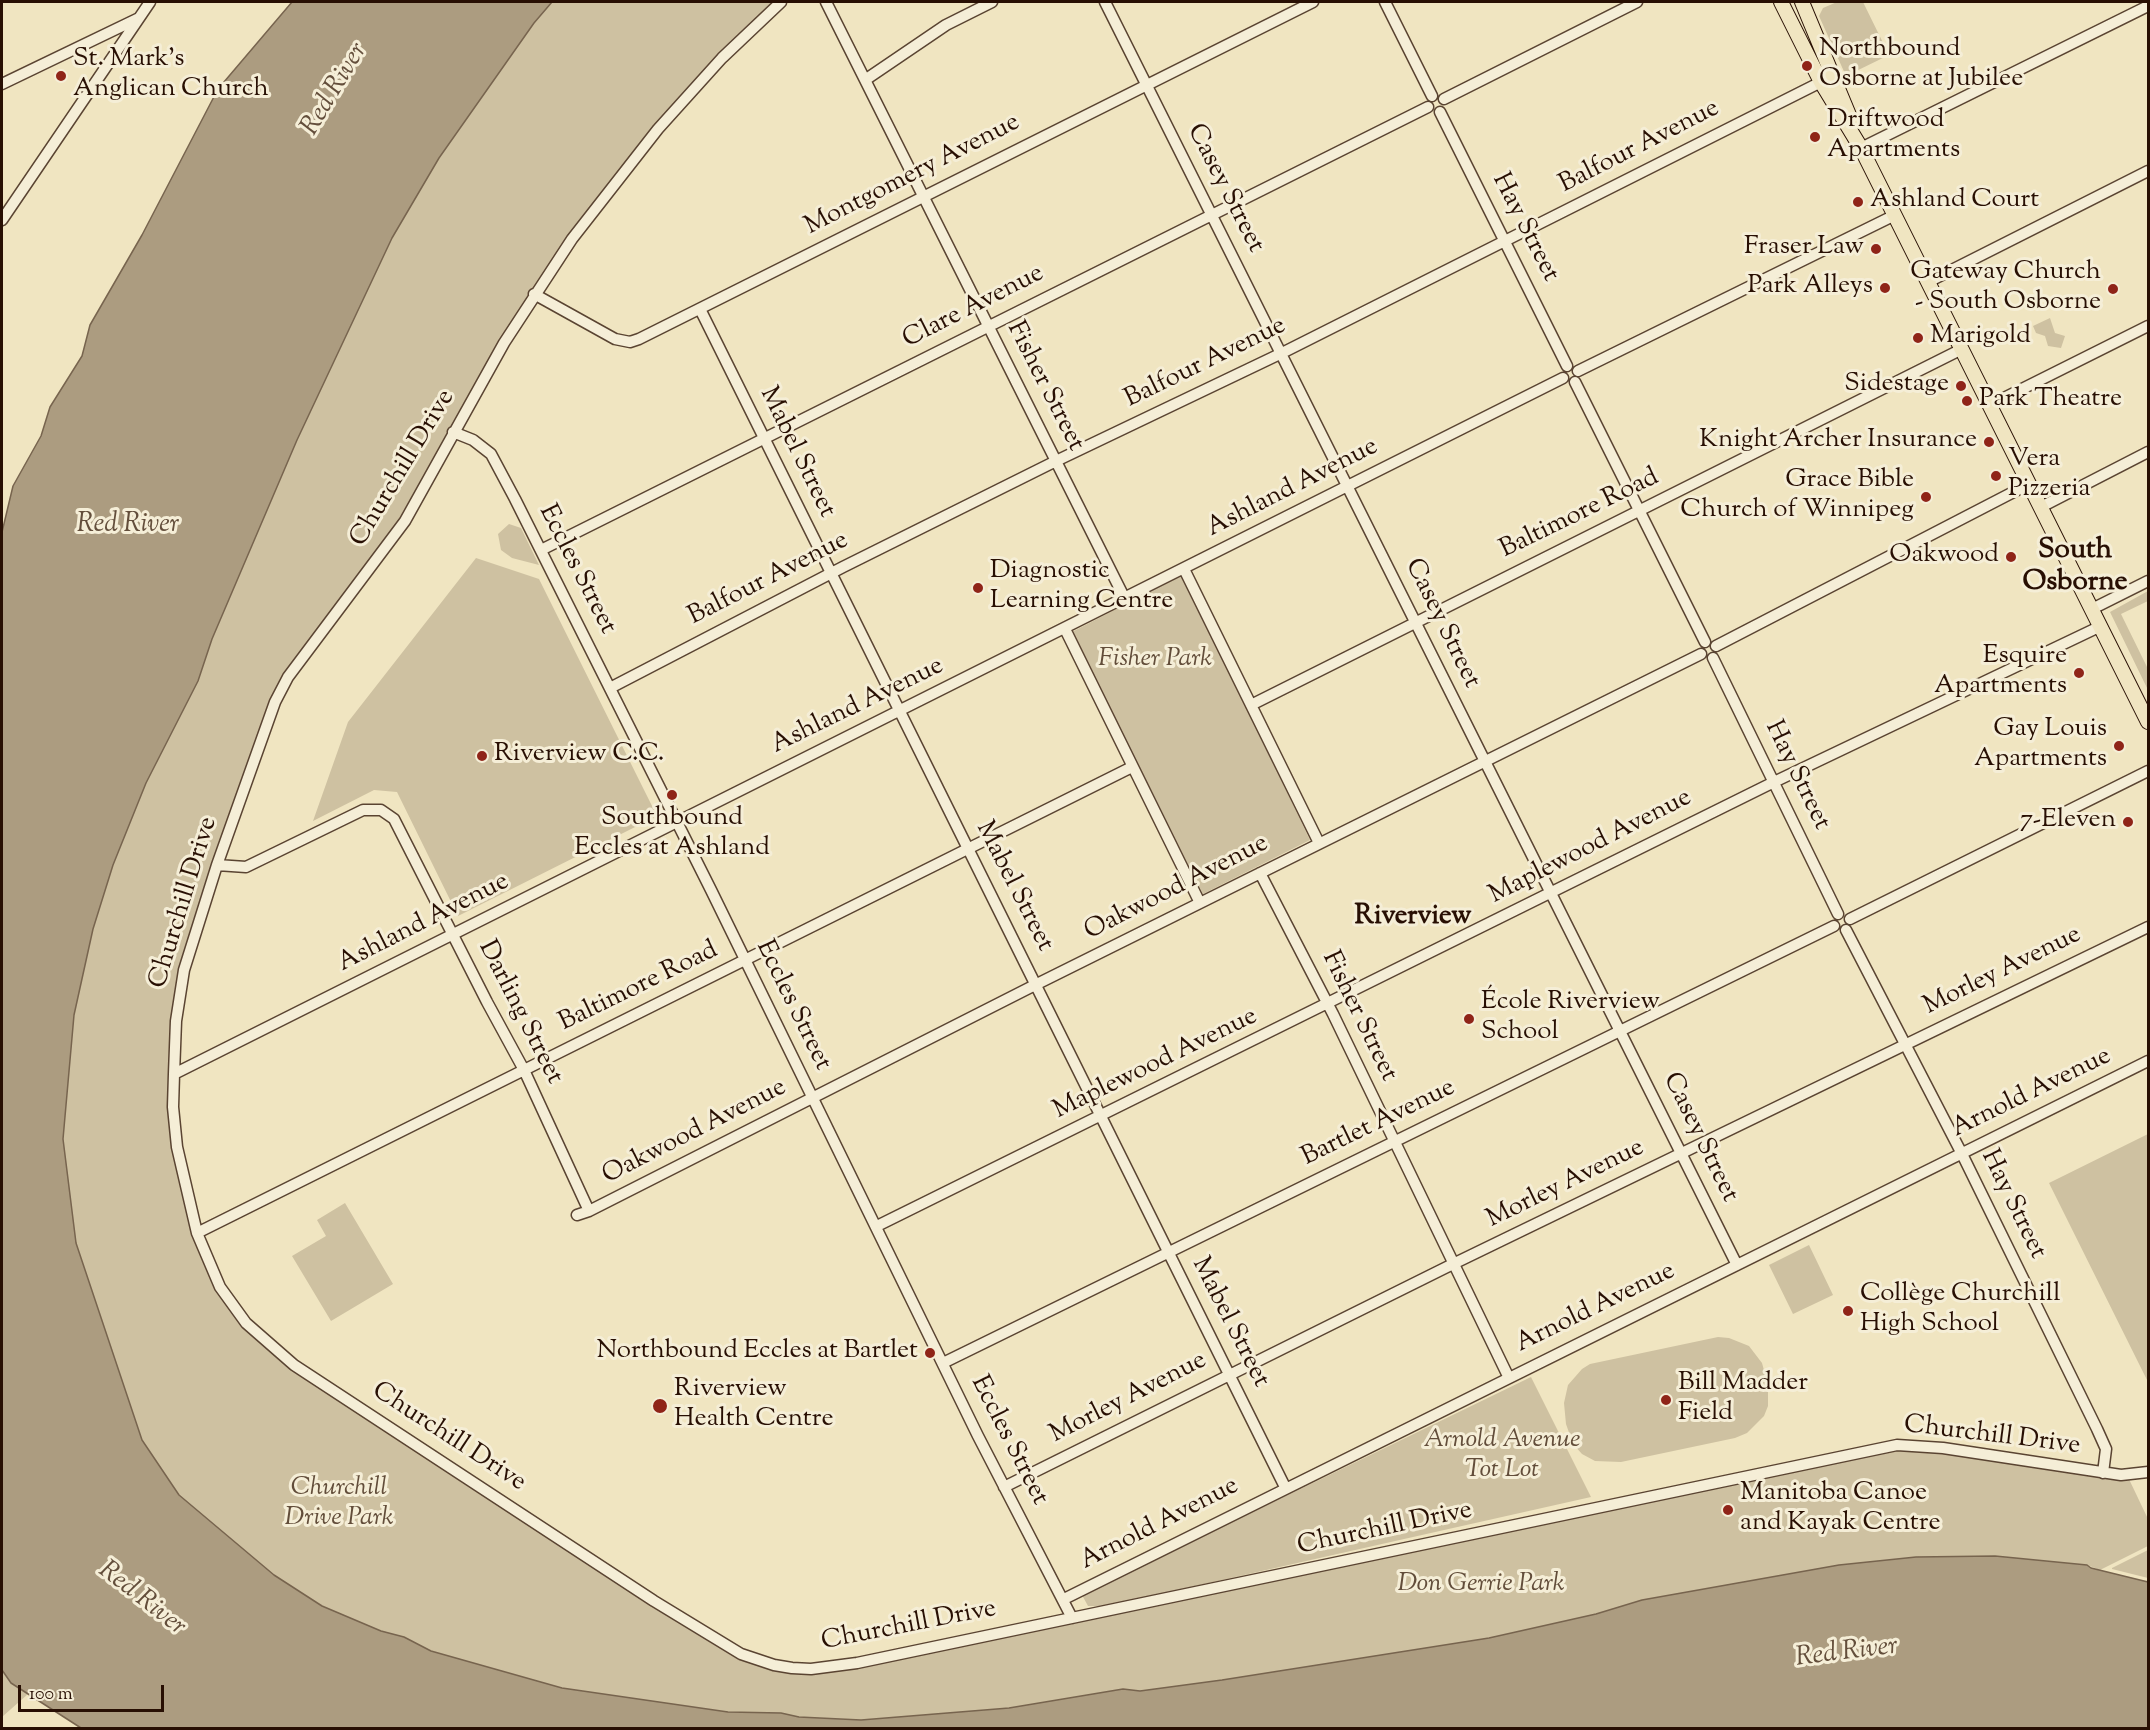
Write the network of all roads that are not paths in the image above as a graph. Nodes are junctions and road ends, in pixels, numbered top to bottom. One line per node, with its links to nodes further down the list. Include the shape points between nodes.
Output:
1 (150, 2): 12 (street)
2 (781, 2): 29 (street, Churchill Drive, via 722,58 658,129)
3 (826, 2): 13 (street, Fisher Street)
4 (992, 2): 13 (street, via 946,25)
5 (1105, 2): 16 (street, Casey Street)
6 (1313, 2): 16 (street, Montgomery Avenue)
7 (1385, 2): 17 (street)
8 (1637, 2): 18 (street)
9 (1802, 2): 10 (main road); 21 (main road)
10 (1783, 5): 14 (main road)
11 (2148, 6): 21 (street)
12 (139, 18): 15 (street); 26 (street)
13 (865, 81): 23 (street, Fisher Street)
14 (1821, 82): 21 (main road); 27 (street, Balfour Avenue)
15 (2, 84)
16 (1147, 85): 23 (street, Montgomery Avenue); 24 (street, Casey Street)
17 (1432, 96): 18 (street); 19 (street)
18 (1444, 99): 20 (street)
19 (1428, 107): 20 (street, via 1433,112); 24 (street, Clare Avenue)
20 (1440, 111): 27 (street, Hay Street)
21 (1861, 148): 25 (main road)
22 (2148, 171): 28 (street)
23 (922, 197): 30 (street, Montgomery Avenue); 31 (street, Fisher Street)
24 (1212, 214): 31 (street, Clare Avenue); 34 (street, Casey Street)
25 (1895, 215): 28 (main road); 36 (street)
26 (2, 220)
27 (1506, 242): 34 (street, Balfour Avenue); 35 (street, Hay Street)
28 (1928, 282): 33 (main road)
29 (534, 294): 30 (street, Montgomery Avenue, via 621,341 639,339); 40 (street, Churchill Drive)
30 (700, 309): 41 (street, Mabel Street)
31 (987, 326): 41 (street, Clare Avenue); 43 (street, Fisher Street)
32 (2148, 326): 39 (street)
33 (1962, 349): 39 (main road); 47 (street, Baltimore Road)
34 (1282, 353): 43 (street, Balfour Avenue); 45 (street, Casey Street)
35 (1567, 366): 36 (street); 37 (street)
36 (1578, 371): 38 (street)
37 (1563, 378): 38 (street); 45 (street, Ashland Avenue)
38 (1575, 382): 47 (street)
39 (1990, 405): 44 (main road)
40 (453, 432): 48 (street, Eccles Street, via 491,454); 72 (street, Churchill Drive, via 391,542 288,677 275,702)
41 (765, 439): 48 (street, Clare Avenue); 50 (street, Mabel Street)
42 (2148, 452): 46 (street)
43 (1056, 460): 50 (street, Balfour Avenue); 52 (street, Fisher Street)
44 (2029, 484): 46 (main road); 58 (street)
45 (1349, 487): 49 (street, Ashland Avenue); 54 (street, Casey Street)
46 (2041, 507): 53 (main road)
47 (1638, 512): 54 (street, Baltimore Road); 57 (street)
48 (541, 550): 61 (street, Eccles Street)
49 (1184, 569): 52 (street, Ashland Avenue); 62 (street)
50 (831, 573): 61 (street, Balfour Avenue); 63 (street, Mabel Street)
51 (2148, 581): 53 (street)
52 (1125, 599): 56 (street, Ashland Avenue)
53 (2092, 609): 55 (main road)
54 (1414, 622): 62 (street, Baltimore Road); 65 (street, Casey Street)
55 (2101, 626): 64 (main road); 68 (street, Maplewood Avenue)
56 (1065, 629): 63 (street, Ashland Avenue); 66 (street)
57 (1705, 642): 58 (street); 59 (street)
58 (1716, 646): 60 (street, via 1718,651)
59 (1701, 654): 60 (street); 65 (street, Oakwood Avenue)
60 (1713, 658): 68 (street, Hay Street)
61 (610, 688): 69 (street, Eccles Street)
62 (1251, 705): 70 (street)
63 (900, 710): 69 (street, Ashland Avenue); 71 (street, Mabel Street)
64 (2148, 722)
65 (1485, 761): 70 (street, Oakwood Avenue); 74 (street, Casey Street)
66 (1132, 767): 71 (street, Baltimore Road); 75 (street)
67 (2148, 771): 77 (street)
68 (1774, 782): 74 (street, Maplewood Avenue); 76 (street, Hay Street)
69 (677, 822): 81 (street, Ashland Avenue); 82 (street, Eccles Street)
70 (1319, 843): 73 (street, Oakwood Avenue)
71 (969, 848): 82 (street, Baltimore Road); 83 (street, Mabel Street)
72 (217, 865): 81 (street, Darling Street, via 246,867 363,810 381,810 394,819); 89 (street, Churchill Drive, via 184,970 176,1021)
73 (1260, 873): 75 (street, Oakwood Avenue); 84 (street, Fisher Street)
74 (1553, 893): 84 (street, Maplewood Avenue); 85 (street, Casey Street)
75 (1200, 903): 83 (street, Oakwood Avenue)
76 (1838, 915): 77 (street, via 1845,914); 78 (street)
77 (1850, 919): 80 (street)
78 (1834, 926): 80 (street); 85 (street, Bartlet Avenue)
79 (2148, 927): 86 (street, Morley Avenue)
80 (1846, 930): 86 (street, Hay Street)
81 (453, 934): 88 (street, Darling Street); 89 (street, Ashland Avenue)
82 (746, 960): 88 (street, Baltimore Road); 90 (street, Eccles Street)
83 (1037, 984): 90 (street, Oakwood Avenue); 91 (street, Mabel Street)
84 (1328, 1004): 91 (street, Maplewood Avenue); 92 (street, Fisher Street)
85 (1620, 1030): 92 (street, Bartlet Avenue); 93 (street, Casey Street)
86 (1905, 1044): 93 (street, Morley Avenue); 94 (street, Hay Street)
87 (2148, 1061): 94 (street, Arnold Avenue)
88 (524, 1070): 95 (street, Darling Street); 98 (street, Baltimore Road)
89 (174, 1074): 98 (street, Churchill Drive, via 177,1147)
90 (812, 1099): 95 (street, Oakwood Avenue); 97 (street, Eccles Street)
91 (1103, 1116): 97 (street, Maplewood Avenue); 99 (street, Mabel Street)
92 (1393, 1143): 99 (street, Bartlet Avenue); 100 (street, Fisher Street)
93 (1682, 1154): 100 (street, Morley Avenue); 101 (street, Casey Street)
94 (1962, 1154): 101 (street, Arnold Avenue); 106 (street, Hay Street, via 2105,1445)
95 (589, 1211): 96 (street, Oakwood Avenue)
96 (577, 1215)
97 (877, 1226): 102 (street, Eccles Street)
98 (197, 1233): 110 (street, Churchill Drive, via 209,1266 233,1308 261,1339 294,1365 741,1654 774,1665 857,1664)
99 (1169, 1252): 102 (street, Bartlet Avenue); 103 (street, Mabel Street)
100 (1453, 1264): 103 (street, Morley Avenue); 104 (street, Fisher Street)
101 (1737, 1265): 104 (street, Arnold Avenue)
102 (943, 1363): 107 (street, Eccles Street)
103 (1229, 1374): 107 (street, Morley Avenue); 108 (street, Mabel Street)
104 (1508, 1376): 108 (street, Arnold Avenue)
105 (2148, 1472): 106 (street, Churchill Drive, via 2132,1476)
106 (2103, 1473): 110 (street, Churchill Drive, via 1943,1448 1897,1445)
107 (1004, 1487): 109 (street, Eccles Street)
108 (1285, 1487): 109 (street, Arnold Avenue)
109 (1064, 1599): 110 (street, Eccles Street)
110 (1072, 1618)

